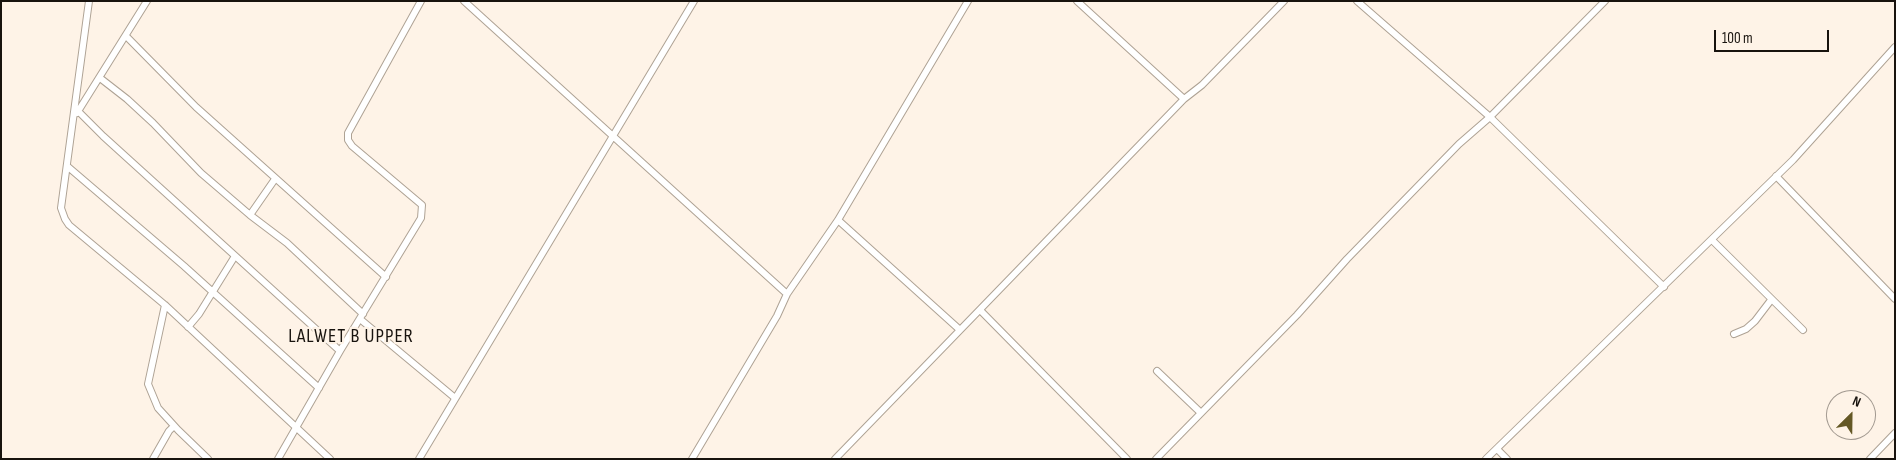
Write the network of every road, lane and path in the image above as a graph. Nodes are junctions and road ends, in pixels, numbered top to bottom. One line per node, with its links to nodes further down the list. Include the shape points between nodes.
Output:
1 (89, 1): 17 (street)
2 (147, 1): 11 (street)
3 (421, 1): 26 (street, via 348,134 352,146 422,205 417,226)
4 (464, 1): 18 (street)
5 (694, 1): 18 (street)
6 (968, 1): 23 (street)
7 (1077, 1): 14 (street)
8 (1284, 1): 14 (street, via 1202,85)
9 (1357, 1): 16 (street)
10 (1605, 1): 16 (street)
11 (126, 36): 13 (street); 21 (street, via 196,107)
12 (1895, 47): 20 (street)
13 (100, 78): 15 (street); 22 (street, via 127,99 201,173)
14 (1184, 99): 33 (street)
15 (79, 112): 17 (street); 25 (street)
16 (1490, 117): 27 (street); 43 (street, via 1452,151)
17 (73, 118): 19 (street)
18 (612, 137): 29 (street); 42 (street)
19 (67, 166): 28 (street); 32 (street, via 61,208 69,225)
20 (1776, 176): 24 (street); 30 (street)
21 (275, 179): 22 (street); 26 (street)
22 (250, 215): 34 (street, via 287,243)
23 (838, 220): 29 (street); 36 (street)
24 (1712, 240): 27 (street); 31 (street)
25 (235, 256): 28 (street); 39 (street)
26 (386, 277): 34 (street)
27 (1664, 287): 47 (street)
28 (212, 292): 35 (street); 41 (street)
29 (787, 294): 53 (street)
30 (1895, 299)
31 (1771, 300): 37 (street); 38 (street, via 1746,329)
32 (165, 306): 35 (street); 44 (street, via 148,384 158,408)
33 (980, 310): 36 (street); 55 (street)
34 (362, 316): 39 (street); 42 (street)
35 (188, 327): 45 (street)
36 (960, 330): 54 (street)
37 (1803, 330)
38 (1734, 334)
39 (340, 352): 41 (street)
40 (1157, 371): 43 (street)
41 (319, 388): 45 (street)
42 (455, 398): 52 (street)
43 (1201, 413): 56 (street)
44 (174, 426): 48 (street); 49 (street)
45 (296, 428): 50 (street); 51 (street)
46 (1895, 433): 59 (street)
47 (1497, 449): 57 (street); 58 (street)
48 (153, 459)
49 (208, 459)
50 (278, 459)
51 (330, 459)
52 (419, 459)
53 (692, 459)
54 (835, 459)
55 (1126, 459)
56 (1156, 459)
57 (1486, 459)
58 (1507, 459)
59 (1870, 459)

